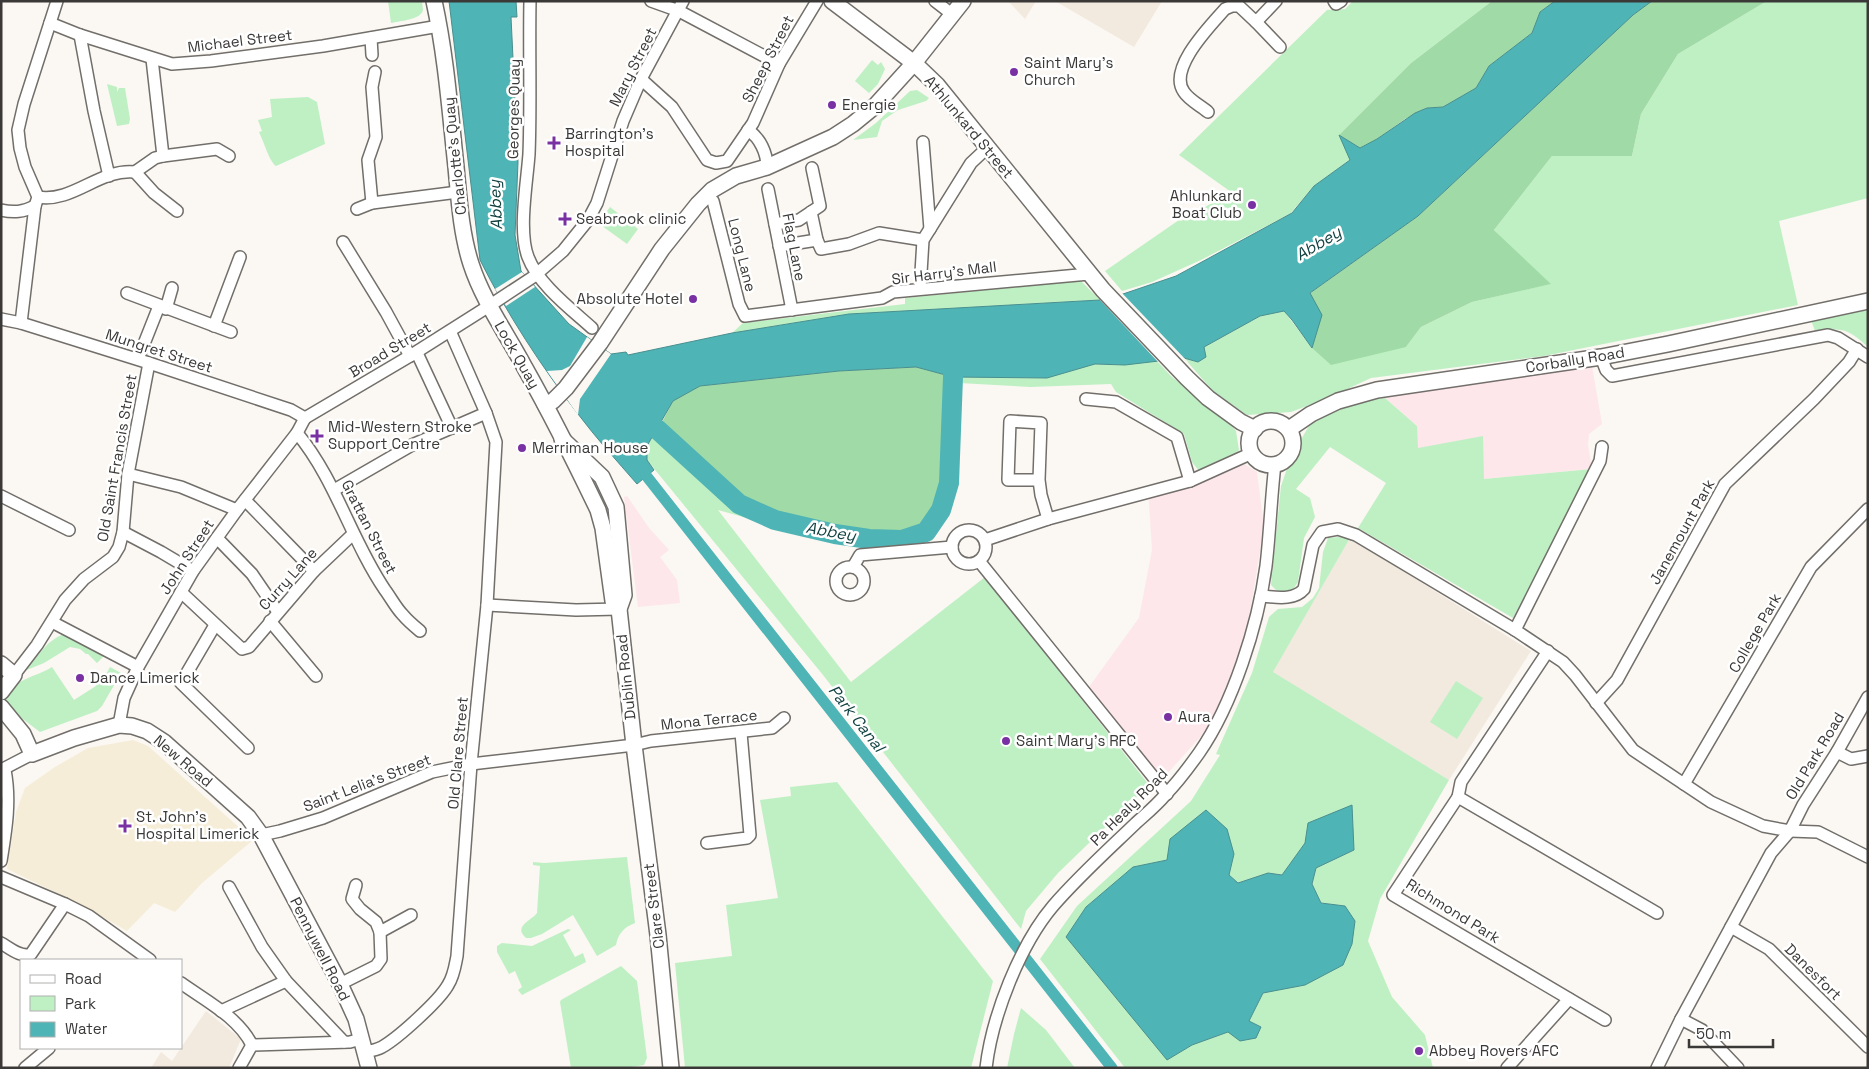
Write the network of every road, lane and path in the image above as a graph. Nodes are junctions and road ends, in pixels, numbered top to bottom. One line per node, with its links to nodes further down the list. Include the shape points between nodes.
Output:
1 (57, 1): 15 (street)
2 (434, 1): 16 (main road, Charlotte's Quay)
3 (530, 1): 54 (street, Georges Quay, via 529,153 524,232 527,256)
4 (651, 1): 12 (street)
5 (817, 1): 23 (street, Sheep Street)
6 (832, 1): 22 (main road, Athlunkard Street)
7 (935, 1): 13 (street)
8 (963, 1): 13 (main road)
9 (1276, 1): 14 (street)
10 (1334, 1): 11 (street, via 1336,4)
11 (1341, 1)
12 (681, 6): 23 (street); 25 (street, Mary Street)
13 (953, 15): 22 (main road)
14 (1256, 22): 19 (street); 26 (street, via 1239,6 1232,6 1225,9 1195,44 1180,75 1183,91)
15 (50, 23): 17 (street, Michael Street); 39 (street, via 18,130 25,167)
16 (440, 26): 18 (street, Michael Street); 37 (main road, Charlotte's Quay)
17 (80, 35): 21 (street, Michael Street); 35 (street)
18 (371, 38): 20 (street); 21 (street, Michael Street, via 211,62)
19 (1280, 48)
20 (372, 55)
21 (152, 59): 30 (street)
22 (914, 63): 29 (main road, Athlunkard Street, via 938,85); 32 (main road, via 875,106 853,124 833,137)
23 (779, 64): 27 (street, Sheep Street)
24 (375, 72): 40 (street, via 372,87 376,136 368,160)
25 (641, 80): 27 (street, Sheep Street, via 672,107 707,160 716,163 727,161); 54 (street, Mary Street, via 623,121 598,203 563,251)
26 (1208, 112)
27 (748, 130): 32 (street, via 755,134 767,156)
28 (923, 142): 47 (street)
29 (987, 148): 47 (street, via 971,163); 53 (main road, Athlunkard Street)
30 (163, 156): 31 (street, via 217,149); 34 (street)
31 (229, 156)
32 (767, 167): 38 (main road); 45 (main road, via 736,176 712,190)
33 (812, 168): 44 (street, via 820,206)
34 (135, 172): 35 (street); 43 (street)
35 (109, 176): 39 (street, via 60,197)
36 (768, 189): 46 (street, Flag Lane)
37 (458, 192): 40 (street); 59 (main road, Charlotte's Quay, via 471,264)
38 (713, 201): 45 (main road); 62 (street, Long Lane, via 739,304)
39 (37, 202): 42 (street, via 24,211 12,213); 64 (street)
40 (372, 203): 41 (street)
41 (357, 209)
42 (1, 210)
43 (177, 211)
44 (811, 212): 46 (street, via 799,220); 48 (street)
45 (690, 216): 75 (main road, via 662,249 600,343 560,396)
46 (775, 224): 51 (street, Flag Lane)
47 (930, 229): 49 (street)
48 (817, 240): 49 (street, via 820,249 848,244 879,233); 51 (street)
49 (923, 240): 56 (street)
50 (344, 242): 70 (street)
51 (779, 246): 61 (street, Flag Lane)
52 (240, 257): 65 (street)
53 (1088, 273): 56 (street, Sir Harry's Mall); 79 (main road, Athlunkard Street, via 1208,398)
54 (535, 275): 59 (street, Mary Street); 66 (street)
55 (172, 288): 60 (street, Old Saint Francis Street)
56 (920, 289): 61 (street, Sir Harry's Mall, via 893,292 882,298)
57 (127, 293): 60 (street)
58 (1868, 301): 71 (main road, Corbally Road)
59 (494, 303): 68 (street, Broad Street); 75 (main road, Lock Quay)
60 (162, 307): 65 (street); 73 (street, Old Saint Francis Street)
61 (792, 310): 62 (street, Sir Harry's Mall)
62 (745, 316)
63 (1, 319): 64 (street, Mungret Street)
64 (21, 323): 73 (street, Mungret Street)
65 (214, 326): 67 (street)
66 (592, 328)
67 (231, 332)
68 (450, 332): 70 (street, Broad Street); 76 (street)
69 (1857, 349): 71 (street, via 1828,335 1612,376); 72 (street); 122 (street, Janemount Park, via 1814,399 1725,484 1617,680)
70 (414, 354): 77 (street, Broad Street); 78 (street)
71 (1601, 357): 80 (main road, Corbally Road, via 1377,390 1338,401)
72 (1868, 358)
73 (144, 361): 77 (street, Mungret Street, via 291,410); 86 (street, Old Saint Francis Street)
74 (1086, 399): 88 (street, via 1116,402 1177,437)
75 (545, 404): 82 (main road, Lock Quay)
76 (486, 414): 78 (street); 107 (street, Old Clare Street, via 496,442)
77 (305, 418): 81 (street, John Street)
78 (452, 428): 89 (street, via 412,445)
79 (1254, 429): 80 (main road, via 1259,424 1272,421); 84 (main road, via 1250,441)
80 (1289, 429): 85 (main road, via 1292,450 1288,457)
81 (297, 433): 89 (street, Grattan Street); 91 (street, John Street)
82 (562, 439): 108 (main road, Dublin Road, via 598,510 604,528 613,601)
83 (1602, 447): 113 (street, via 1600,461)
84 (1252, 453): 85 (main road, via 1262,462); 88 (street)
85 (1275, 464): 106 (street, Pa Healy Road)
86 (128, 474): 93 (street, via 181,487); 96 (street, Old Saint Francis Street)
87 (1040, 480): 87 (street, via 1008,480 1010,421 1041,423); 94 (street)
88 (1190, 481): 94 (street)
89 (334, 490): 97 (street, Grattan Street)
90 (1, 496): 95 (street)
91 (244, 500): 93 (street, John Street); 104 (street)
92 (1868, 509): 134 (street, College Park, via 1811,567)
93 (236, 510): 98 (street, John Street)
94 (1048, 519): 99 (street)
95 (69, 530)
96 (123, 532): 103 (street); 110 (street, Old Saint Francis Street, via 112,557 84,578)
97 (353, 534): 104 (street, Curry Lane); 114 (street, Grattan Street, via 377,578 402,614)
98 (216, 538): 103 (street, John Street); 109 (street, via 252,574)
99 (985, 540): 100 (street, via 977,531 966,530 956,536); 101 (street, via 987,549)
100 (952, 547): 101 (street, via 955,557 964,563); 102 (street, via 860,555)
101 (979, 561): 135 (street)
102 (852, 567)
103 (193, 571): 105 (street, John Street)
104 (314, 571): 109 (street, Curry Lane)
105 (181, 592): 112 (street); 117 (street, John Street)
106 (1260, 596): 113 (street, via 1283,598 1300,593 1304,589 1313,545 1322,532 1338,529 1356,535); 135 (street, Pa Healy Road, via 1244,659 1221,712 1200,751)
107 (487, 605): 108 (street); 132 (street, Old Clare Street)
108 (619, 609): 127 (main road, Dublin Road)
109 (278, 612): 111 (street, Curry Lane)
110 (52, 622): 117 (street); 118 (street, Old Saint Francis Street)
111 (270, 622): 112 (street, Curry Lane, via 249,647 242,649); 119 (street)
112 (215, 625): 128 (street, via 181,683)
113 (1515, 630): 115 (street)
114 (420, 631)
115 (1548, 651): 122 (street, via 1575,675); 136 (street, Richmond Park, via 1461,782)
116 (1, 664): 118 (main road)
117 (138, 667): 125 (street, John Street, via 124,698)
118 (14, 675): 120 (main road)
119 (316, 676)
120 (1, 692)
121 (1868, 697): 129 (street, Old Park Road)
122 (1596, 703): 134 (street, via 1633,750)
123 (1, 707): 130 (main road, via 24,734)
124 (784, 718): 126 (street, Mona Terrace, via 772,728)
125 (119, 726): 130 (main road, New Road); 138 (main road, New Road, via 147,731 164,742 248,817)
126 (741, 733): 127 (street, Mona Terrace); 139 (street, via 750,834 747,838)
127 (634, 745): 132 (street, Saint Lelia's Street); 168 (main road, Clare Street)
128 (248, 748)
129 (1837, 752): 131 (street, via 1851,758); 137 (street, Old Park Road, via 1802,805)
130 (32, 754): 133 (street)
131 (1868, 756)
132 (471, 764): 138 (street, Saint Lelia's Street, via 432,772 323,818); 161 (street, Old Clare Street, via 454,973 448,986 417,1019 382,1047)
133 (3, 770): 141 (street, via 8,784 9,812)
134 (1684, 784): 137 (street, via 1711,802 1763,826)
135 (1167, 794): 164 (street, Pa Healy Road, via 1051,908 1010,981)
136 (1458, 797): 146 (street); 155 (street, Richmond Park, via 1393,895)
137 (1790, 831): 140 (street, via 1818,832); 148 (street, via 1771,853)
138 (261, 835): 153 (main road, Pennywell Road)
139 (707, 843)
140 (1868, 857)
141 (1, 861)
142 (1, 877): 145 (street)
143 (356, 885): 149 (street, via 352,899 376,922)
144 (228, 887): 152 (street)
145 (65, 904): 150 (street, via 32,954 25,956); 151 (street, via 98,921)
146 (1657, 913)
147 (411, 915): 149 (street)
148 (1731, 927): 157 (street); 162 (street, Danesfort, via 1769,949)
149 (380, 932): 153 (street, via 381,959 376,966)
150 (1, 943)
151 (149, 959)
152 (286, 980): 156 (street); 159 (street)
153 (340, 984): 161 (main road, Pennywell Road, via 356,1018)
154 (182, 985): 156 (street)
155 (1569, 999): 158 (street, Richmond Park); 169 (street)
156 (221, 1011): 160 (street, via 246,1033)
157 (1681, 1019): 170 (street); 171 (street, via 1702,1030)
158 (1606, 1020)
159 (344, 1042): 160 (street, Old Clare Street); 161 (street, Old Clare Street)
160 (252, 1045): 166 (street)
161 (362, 1046): 167 (main road, Pennywell Road)
162 (1868, 1047)
163 (48, 1049): 165 (street)
164 (986, 1065)
165 (28, 1067)
166 (239, 1068)
167 (369, 1068)
168 (671, 1068)
169 (1507, 1068)
170 (1657, 1068)
171 (1738, 1068)

